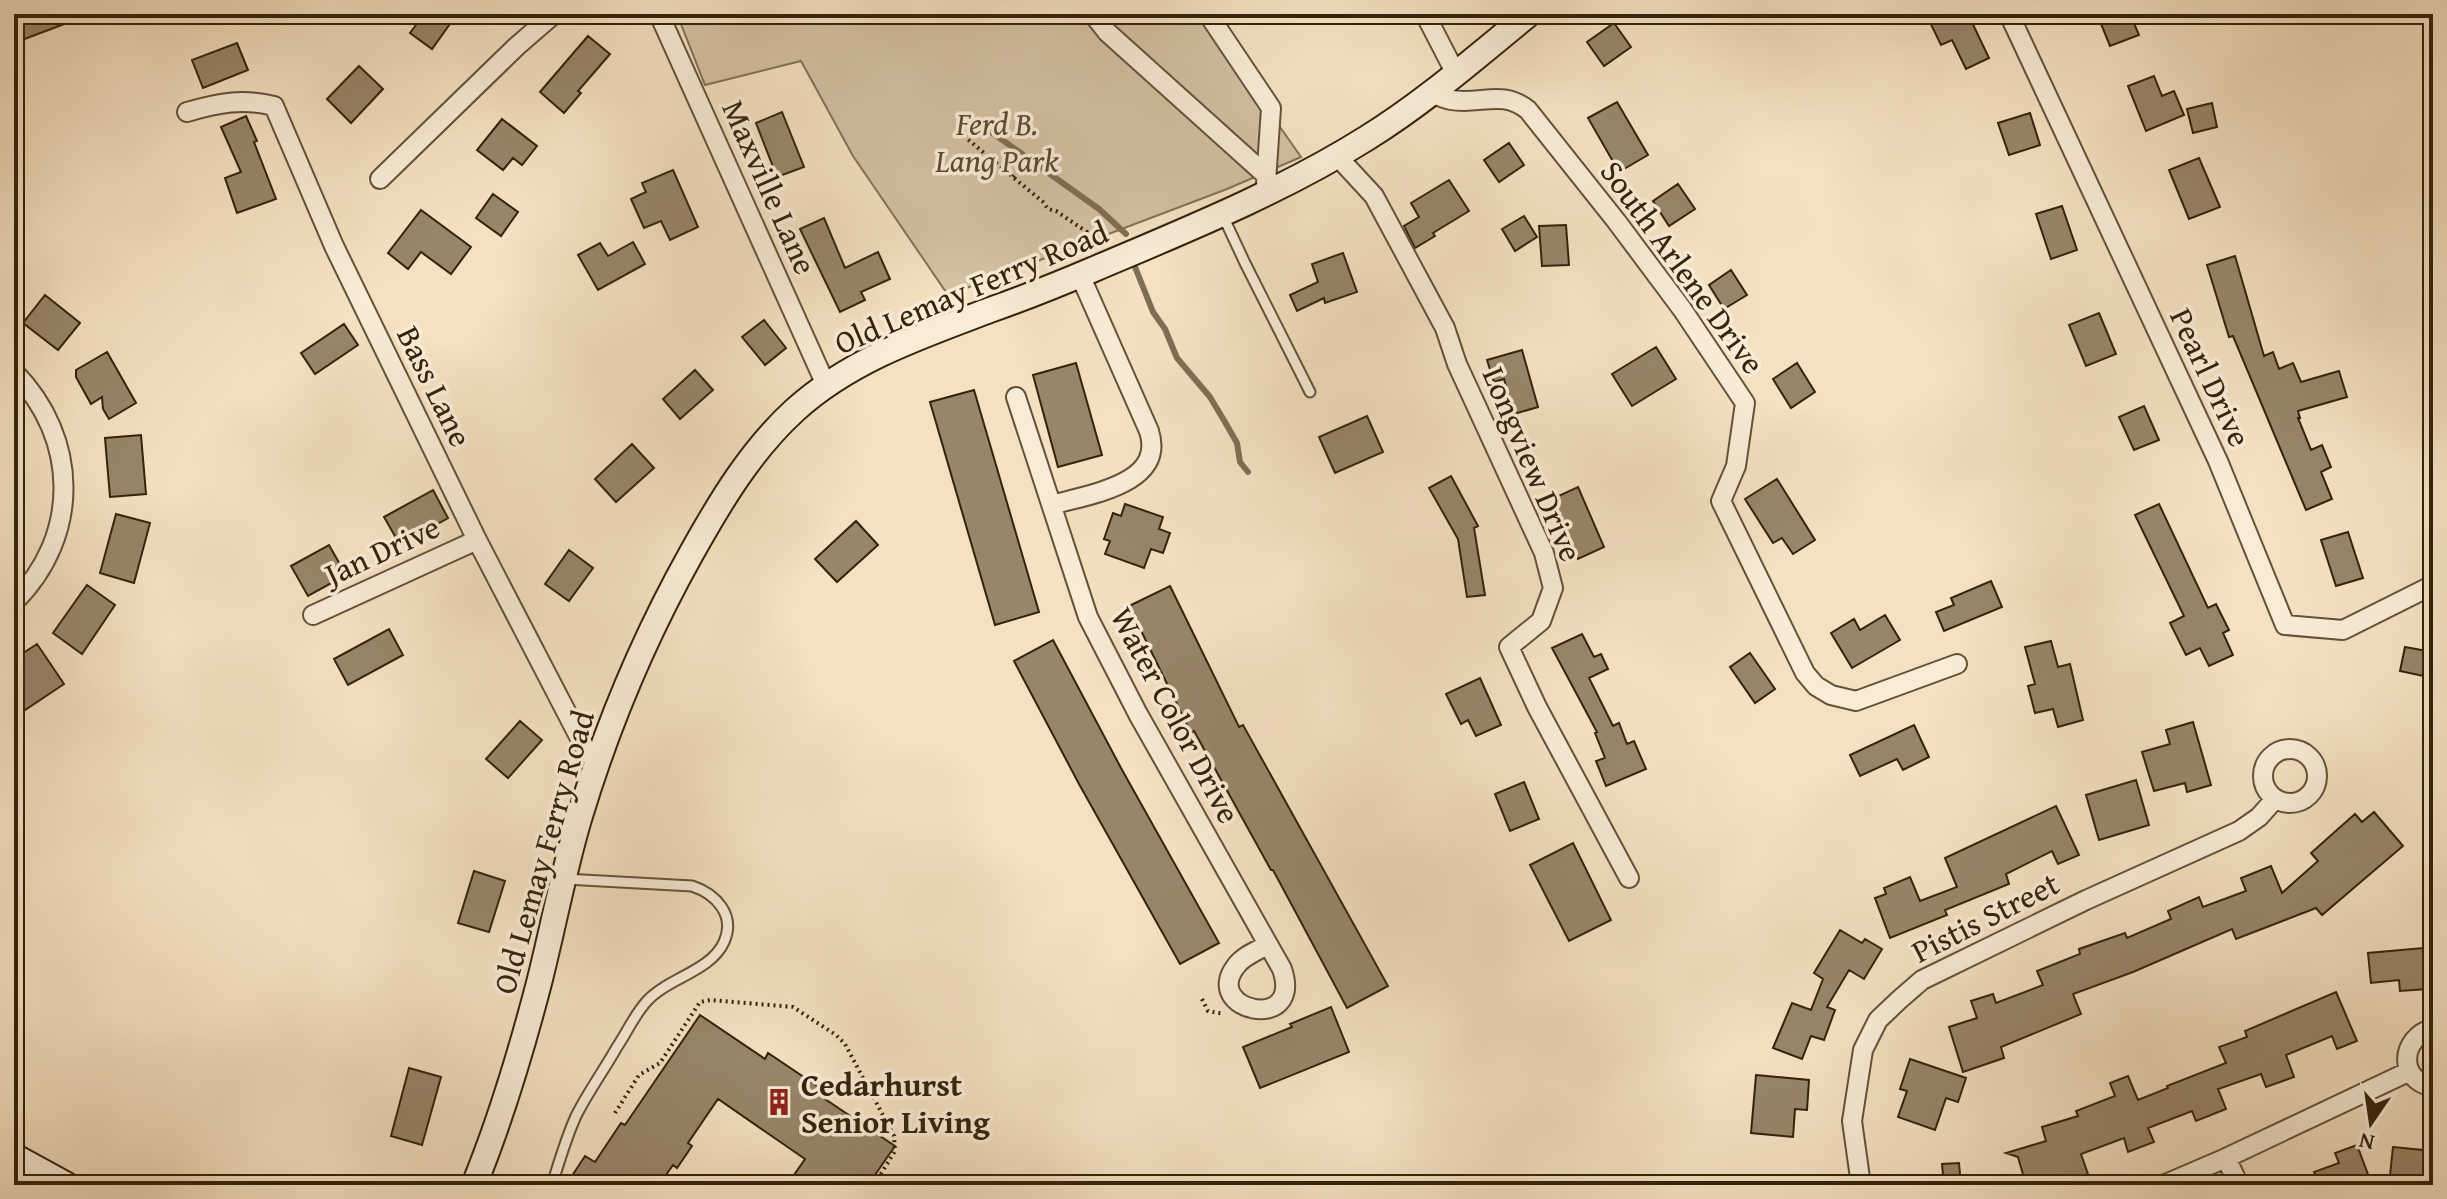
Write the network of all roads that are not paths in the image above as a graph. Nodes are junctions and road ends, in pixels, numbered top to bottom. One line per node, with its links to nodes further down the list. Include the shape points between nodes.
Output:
1 (554, 14): 12 (street)
2 (659, 14): 17 (street, Maxville Lane)
3 (1093, 14): 13 (street)
4 (1208, 14): 13 (street, via 1271,108)
5 (1425, 14): 8 (street)
6 (1529, 14): 8 (main road, Old Lemay Ferry Road)
7 (2009, 14): 22 (street, Pearl Drive, via 2218,461 2285,625 2343,630)
8 (1456, 74): 9 (main road, Old Lemay Ferry Road)
9 (1432, 93): 11 (main road, Old Lemay Ferry Road); 25 (street, South Arlene Drive, via 1449,100 1503,98 1528,110 1682,309 1745,403 1736,466 1721,501 1816,686 1856,701)
10 (187, 112): 21 (street, Bass Lane, via 221,102 274,106 334,246)
11 (1337, 156): 13 (main road, Old Lemay Ferry Road); 28 (street, Longview Drive, via 1374,196 1445,328 1544,553 1553,588 1541,621 1509,647)
12 (380, 179)
13 (1266, 184): 14 (main road, Old Lemay Ferry Road)
14 (1222, 214): 15 (main road, Old Lemay Ferry Road); 18 (lane)
15 (1080, 275): 17 (main road, Old Lemay Ferry Road, via 910,340); 20 (street, via 1149,431 1151,453 1140,473 1125,481)
16 (14, 372): 23 (street, via 53,430 64,488 59,527 48,556)
17 (826, 385): 26 (main road, Old Lemay Ferry Road, via 757,451 697,542 639,657)
18 (1310, 392)
19 (1016, 397): 20 (street, Water Color Drive)
20 (1052, 505): 30 (street, Water Color Drive, via 1088,617)
21 (477, 540): 24 (street, Jan Drive); 26 (street, Bass Lane)
22 (2433, 585)
23 (14, 602)
24 (313, 615)
25 (1957, 664)
26 (597, 764): 29 (main road, Old Lemay Ferry Road)
27 (2275, 799): 39 (street, Pistis Street, via 2239,831 1922,980 1878,1020 1863,1050 1852,1121)
28 (1629, 878)
29 (563, 879): 37 (main road, Old Lemay Ferry Road, via 519,1057); 38 (lane, via 692,886 722,906 727,933 712,958 659,990 641,1009 577,1113)
30 (1267, 945)
31 (2433, 1028): 32 (street, via 2422,1032 2408,1049)
32 (2410, 1071): 33 (street); 35 (street)
33 (2433, 1087)
34 (14, 1156): 36 (main road)
35 (2226, 1158): 40 (street); 41 (street)
36 (67, 1185)
37 (474, 1185)
38 (552, 1185)
39 (1861, 1185)
40 (2163, 1185)
41 (2239, 1185)

